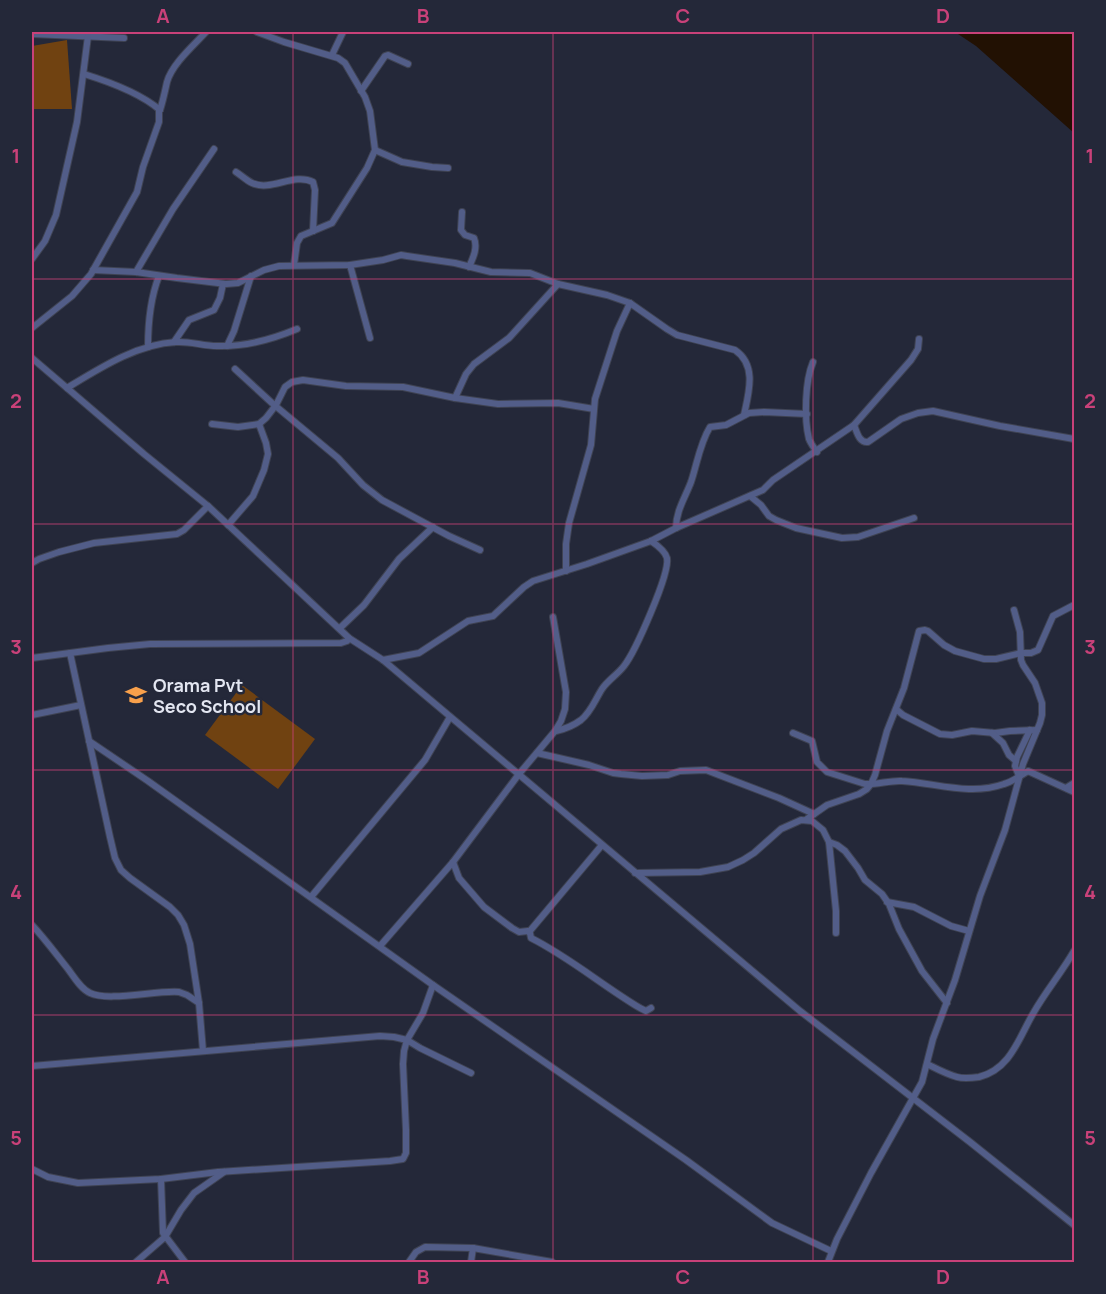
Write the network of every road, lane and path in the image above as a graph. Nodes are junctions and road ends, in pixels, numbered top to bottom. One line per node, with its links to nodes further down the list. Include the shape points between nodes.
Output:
1 (206, 32): 12 (street, via 170,75)
2 (257, 32): 8 (street)
3 (343, 32): 8 (street)
4 (32, 34): 5 (street)
5 (71, 34): 6 (street)
6 (93, 35): 7 (street); 10 (street)
7 (124, 38)
8 (332, 55): 11 (street, via 345,63)
9 (408, 64): 11 (street, via 385,56)
10 (84, 74): 12 (street, via 126,90); 19 (street, via 56,215)
11 (361, 91): 14 (street, via 370,111)
12 (160, 110): 23 (street, via 135,199)
13 (214, 149): 24 (street, via 173,208)
14 (375, 150): 15 (street, via 402,162); 18 (street, via 332,223)
15 (448, 168)
16 (236, 171): 18 (street, via 253,184 272,186 307,179 313,182)
17 (462, 212): 22 (street, via 461,230 476,242)
18 (313, 231): 21 (street, via 301,236 297,243)
19 (32, 259)
20 (350, 265): 21 (street); 22 (street, via 404,255); 32 (street)
21 (294, 266): 25 (street)
22 (469, 267): 28 (street, via 530,273)
23 (93, 270): 24 (street); 30 (street, via 72,296)
24 (136, 272): 26 (street)
25 (251, 275): 27 (street, via 238,283); 35 (street)
26 (159, 276): 27 (street); 36 (street, via 148,316)
27 (223, 284): 34 (street, via 216,307 187,321)
28 (558, 284): 29 (street, via 608,294); 41 (street, via 508,338 474,364)
29 (630, 303): 43 (street); 45 (street, via 677,335 739,353 750,374)
30 (32, 328)
31 (297, 329): 35 (street, via 281,336)
32 (370, 338)
33 (919, 339): 48 (street, via 911,360)
34 (174, 342): 35 (street); 36 (street)
35 (227, 346)
36 (148, 347): 40 (street)
37 (32, 358): 40 (street)
38 (813, 362): 44 (street, via 808,377)
39 (235, 369): 42 (street)
40 (67, 388): 52 (street)
41 (455, 398): 42 (street, via 403,387 303,380 285,387); 43 (street, via 498,404 558,403)
42 (276, 405): 47 (street); 55 (street, via 374,494)
43 (594, 409): 60 (street, via 589,453 569,523)
44 (807, 414): 45 (street); 50 (street, via 809,437)
45 (744, 415): 56 (street, via 709,429 678,512)
46 (212, 424): 47 (street)
47 (259, 424): 54 (street, via 268,454 264,470 254,496)
48 (854, 425): 49 (street, via 861,440 868,442 901,418 933,411); 50 (street)
49 (1074, 439)
50 (816, 452): 51 (street)
51 (750, 496): 53 (street, via 776,520 842,538 858,537); 56 (street)
52 (208, 506): 54 (street); 59 (street, via 177,534 94,543)
53 (914, 518)
54 (228, 525): 64 (street)
55 (432, 527): 58 (street); 64 (street)
56 (676, 528): 57 (street)
57 (651, 541): 60 (street); 75 (street, via 665,554 666,564 634,650 586,715 574,725)
58 (480, 550)
59 (32, 563)
60 (566, 571): 69 (street, via 533,581 496,614 468,621 419,653)
61 (1074, 605): 67 (street, via 1053,616 1038,650)
62 (1014, 610): 67 (street)
63 (552, 617): 75 (street, via 566,701)
64 (340, 628): 65 (street)
65 (349, 638): 66 (street, via 344,642 150,644); 69 (street)
66 (70, 652): 68 (street); 70 (street)
67 (1021, 652): 71 (street, via 996,659 973,656 955,651 928,631 921,631); 74 (street, via 1023,665 1042,703 1042,715)
68 (32, 658)
69 (383, 660): 73 (street)
70 (81, 705): 72 (street); 78 (street)
71 (896, 709): 77 (street, via 940,734); 84 (street)
72 (32, 715)
73 (450, 717): 81 (street); 93 (street, via 425,760)
74 (1033, 730): 77 (street); 80 (street); 82 (street)
75 (555, 731): 79 (street)
76 (793, 733): 84 (street, via 812,741 818,762 827,772)
77 (992, 733): 80 (street)
78 (89, 741): 93 (street); 102 (street, via 117,864 130,879 170,907 184,925)
79 (537, 753): 81 (street); 87 (street, via 621,774 711,771)
80 (1016, 761): 82 (street)
81 (519, 774): 90 (street); 91 (street)
82 (1019, 777): 84 (street, via 981,789 901,781); 85 (street, via 1028,771); 97 (street, via 1005,831)
83 (1074, 783): 85 (street)
84 (871, 784): 87 (street, via 859,795 827,805)
85 (1066, 788): 86 (street)
86 (1074, 792)
87 (814, 814): 88 (street)
88 (807, 819): 89 (street, via 819,825); 92 (street, via 781,829 754,853 728,867 700,872)
89 (829, 842): 94 (street, via 845,851); 98 (street)
90 (602, 845): 92 (street); 96 (street)
91 (453, 862): 96 (street, via 459,878 484,907 519,932); 99 (street)
92 (635, 873): 110 (street, via 800,1011)
93 (311, 897): 99 (street)
94 (887, 902): 97 (street, via 914,908); 103 (street, via 922,971)
95 (32, 926): 102 (street, via 91,993 179,992)
96 (529, 932): 104 (street, via 531,938 643,1010)
97 (969, 932): 103 (street)
98 (836, 933)
99 (380, 946): 101 (street)
100 (1074, 951): 107 (street, via 1001,1066 982,1076 963,1078)
101 (433, 985): 105 (street); 117 (street, via 772,1223)
102 (199, 1003): 106 (street)
103 (947, 1003): 107 (street)
104 (651, 1008)
105 (407, 1040): 106 (street, via 380,1036); 109 (street); 112 (street, via 403,1064 403,1159)
106 (203, 1051): 108 (street)
107 (927, 1064): 110 (street)
108 (32, 1066)
109 (471, 1073)
110 (912, 1098): 114 (street); 117 (street)
111 (32, 1169): 113 (street, via 78,1183)
112 (224, 1172): 113 (street); 115 (street, via 194,1193)
113 (161, 1179): 115 (street)
114 (1074, 1225)
115 (165, 1238): 118 (street); 119 (street)
116 (473, 1248): 120 (street, via 425,1247 416,1251); 121 (street); 122 (street)
117 (831, 1251): 123 (street)
118 (136, 1263)
119 (184, 1263)
120 (409, 1263)
121 (471, 1263)
122 (552, 1263)
123 (828, 1263)

